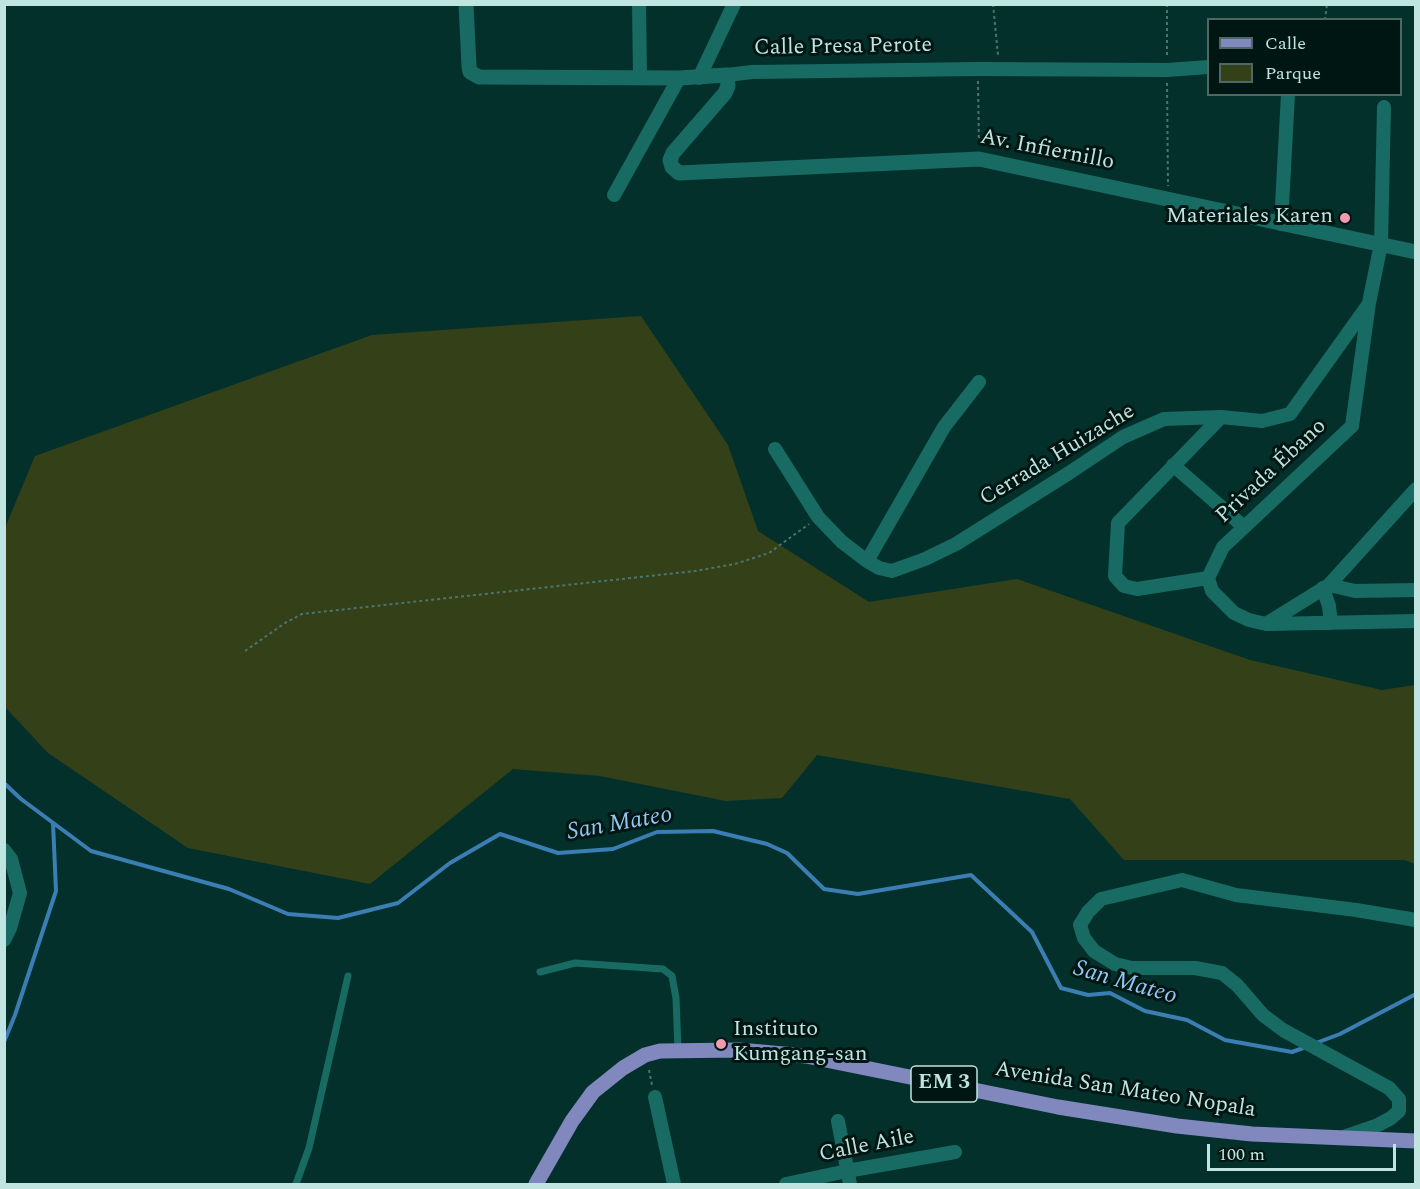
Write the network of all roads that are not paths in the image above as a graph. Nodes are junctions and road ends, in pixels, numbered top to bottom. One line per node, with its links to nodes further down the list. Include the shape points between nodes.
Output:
1 (466, 4): 6 (street, Calle Presa Perote, via 470,72 479,77)
2 (639, 4): 6 (street)
3 (734, 4): 8 (street)
4 (1207, 67): 5 (street, Calle Presa Perote)
5 (727, 75): 8 (street, Calle Presa Perote); 12 (street, Av. Infiernillo, via 725,93 673,153 672,167 679,173 979,159)
6 (639, 77): 7 (street, Calle Presa Perote)
7 (679, 78): 8 (street, Calle Presa Perote); 11 (street)
8 (699, 78)
9 (1288, 96): 12 (street)
10 (1384, 107): 13 (street, Privada Ébano)
11 (614, 195)
12 (1281, 224): 13 (street, Av. Infiernillo)
13 (1381, 244): 14 (street, Av. Infiernillo); 15 (street, Privada Ébano)
14 (1416, 252)
15 (1369, 303): 17 (street, Cerrada Huizache, via 1290,414 1262,421); 21 (street, Privada Ébano, via 1352,426)
16 (979, 382): 22 (street, via 944,427)
17 (1221, 417): 19 (street); 22 (street, Cerrada Huizache, via 1164,419 1123,437 925,559 892,571)
18 (775, 449): 22 (street, Cerrada Huizache, via 818,517)
19 (1173, 465): 21 (street); 23 (street, via 1118,523 1115,576 1124,586 1137,589)
20 (1416, 489): 24 (street)
21 (1244, 527): 23 (street, Privada Ébano, via 1223,547)
22 (867, 561)
23 (1208, 578): 28 (street, via 1212,591 1234,613)
24 (1326, 586): 25 (street, via 1355,591); 27 (street); 28 (street)
25 (1416, 590)
26 (1416, 621): 27 (street)
27 (1331, 622): 28 (street)
28 (1266, 624)
29 (4, 850): 31 (street, via 11,858 20,893)
30 (1416, 920): 37 (street, via 1236,895 1182,880 1101,899 1080,925 1094,951 1115,964 1222,973 1283,1030 1389,1088 1399,1099 1399,1111 1391,1118)
31 (4, 940)
32 (540, 972): 34 (lane, via 575,963 663,969 672,976)
33 (348, 976): 41 (lane, via 309,1148)
34 (678, 1050): 37 (main road, Avenida San Mateo Nopala / EM 3, via 806,1056 1156,1123 1252,1134); 42 (main road, Avenida San Mateo Nopala / EM 3, via 645,1055 593,1092)
35 (655, 1097): 43 (street)
36 (838, 1121): 40 (street)
37 (1340, 1138): 38 (main road, Avenida San Mateo Nopala / EM 3)
38 (1416, 1141)
39 (955, 1152): 40 (street, Calle Aile)
40 (848, 1178): 44 (street, Calle Aile)
41 (296, 1185)
42 (536, 1185)
43 (674, 1185)
44 (786, 1185)

